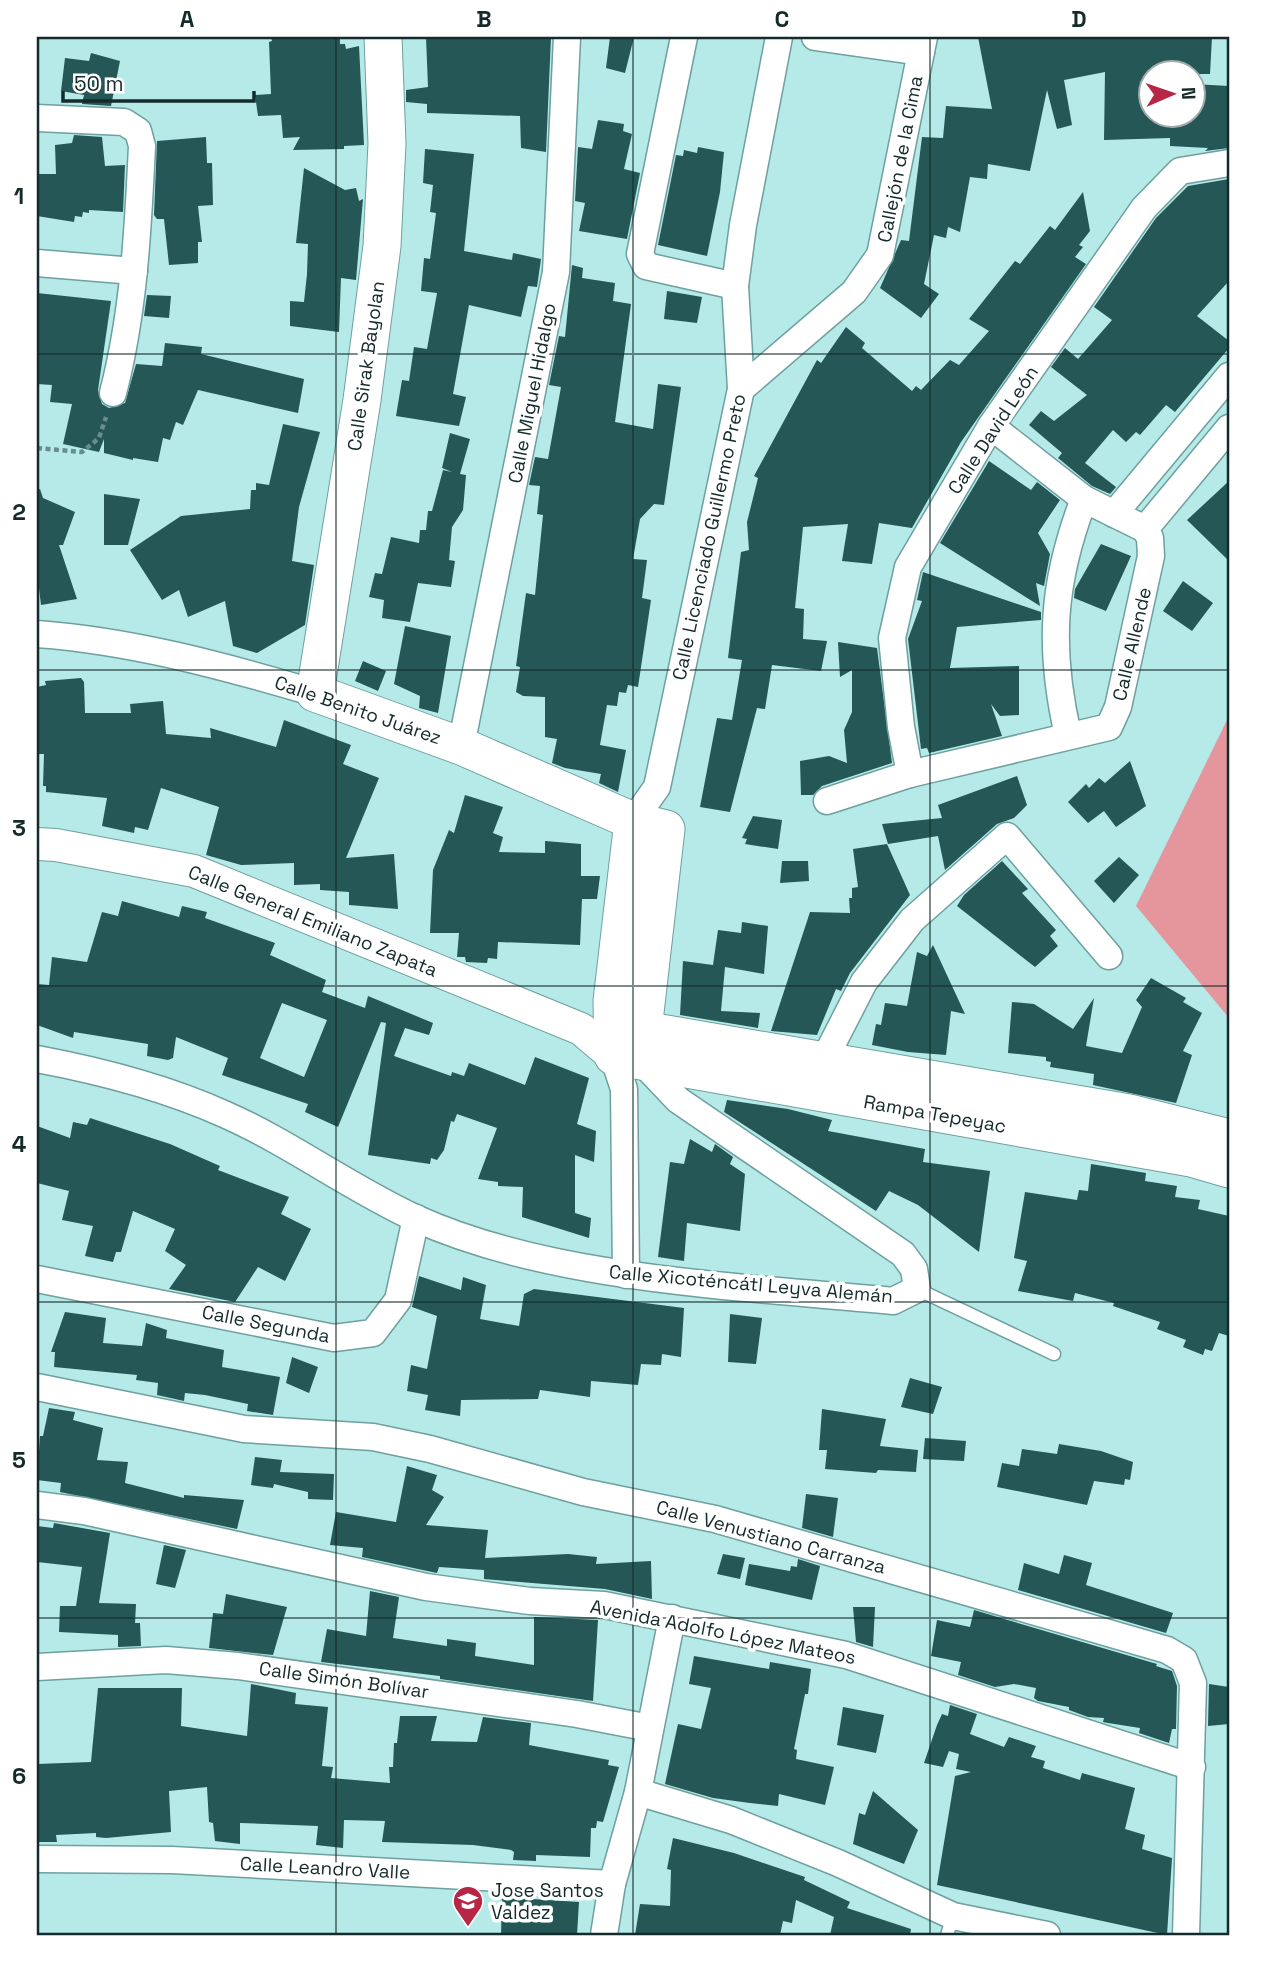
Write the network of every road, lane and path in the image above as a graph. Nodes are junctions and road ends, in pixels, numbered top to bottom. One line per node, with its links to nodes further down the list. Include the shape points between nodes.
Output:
1 (383, 37): 22 (main road, Calle Sirak Bayolan, via 387,144 383,246)
2 (567, 37): 24 (street, Calle Miguel Hidalgo, via 556,272)
3 (684, 37): 11 (street, via 640,254 646,266)
4 (779, 37): 11 (street, Calle Licenciado Guillermo Preto)
5 (815, 37): 6 (street)
6 (923, 45): 13 (street, Callejón de la Cima, via 880,255 854,292)
7 (37, 118): 10 (street, via 124,122 138,131 142,146)
8 (1229, 163): 15 (street, Calle David León, via 1180,171 1144,208)
9 (37, 263): 10 (street)
10 (134, 271): 14 (street, via 125,347)
11 (735, 286): 13 (street, Calle Licenciado Guillermo Preto)
12 (1229, 376): 19 (street)
13 (741, 388): 27 (street, Calle Licenciado Guillermo Preto)
14 (113, 393): 17 (path, via 92,447 82,452)
15 (991, 426): 18 (street); 25 (street, Calle David León, via 908,567 892,638)
16 (1229, 428): 20 (street)
17 (37, 448)
18 (1084, 499): 19 (street); 23 (street, via 1069,537 1055,616 1054,656)
19 (1114, 514): 20 (street)
20 (1144, 529): 23 (street, Calle Allende, via 1150,538 1151,556 1118,707 1109,727)
21 (37, 634): 22 (street, Calle Benito Juárez, via 94,638 226,666)
22 (315, 693): 24 (main road, Calle Benito Juárez)
23 (1068, 735): 25 (street, Calle Allende)
24 (461, 746): 27 (main road, Calle Benito Juárez)
25 (910, 774): 26 (street, Calle Allende)
26 (827, 802)
27 (649, 825): 30 (main road, Calle Licenciado Guillermo Preto, via 612,1001)
28 (37, 844): 30 (street, Calle General Emiliano Zapata, via 194,871)
29 (1109, 956): 32 (street, via 1007,836 912,920 864,982)
30 (619, 1048): 32 (main road, Rampa Tepeyac); 36 (street, Calle Licenciado Guillermo Preto); 38 (street, Calle General Emiliano Zapata, via 678,1100 902,1254 914,1269)
31 (37, 1059): 35 (street, Calle Xicoténcátl Leyva Alemán, via 157,1088 225,1114)
32 (819, 1077): 33 (main road, Rampa Tepeyac, via 1129,1113); 34 (main road, Rampa Tepeyac)
33 (1229, 1138)
34 (1229, 1168)
35 (416, 1218): 36 (street, Calle Xicoténcátl Leyva Alemán, via 507,1249); 37 (street, Calle Segunda, via 398,1300 373,1333 334,1338)
36 (626, 1275): 38 (street, Calle Xicoténcátl Leyva Alemán, via 893,1301)
37 (37, 1279)
38 (917, 1290): 39 (lane)
39 (1054, 1354)
40 (37, 1387): 45 (street, Calle Venustiano Carranza, via 244,1429 373,1437 430,1449 583,1492 715,1518 1167,1650 1184,1660 1193,1683)
41 (37, 1505): 42 (street, Avenida Adolfo López Mateos, via 84,1511 426,1587 604,1605)
42 (671, 1618): 44 (street); 45 (street, Avenida Adolfo López Mateos, via 846,1655)
43 (37, 1668): 44 (street, Calle Simón Bolívar, via 166,1660 238,1666)
44 (650, 1728): 46 (street)
45 (1192, 1767): 52 (street, Calle Venustiano Carranza)
46 (638, 1791): 48 (street); 49 (street, via 732,1820 838,1863)
47 (37, 1859): 48 (street, Calle Leandro Valle, via 172,1860)
48 (612, 1884): 50 (street)
49 (950, 1926): 51 (street)
50 (604, 1935)
51 (1047, 1935)
52 (1186, 1935)

